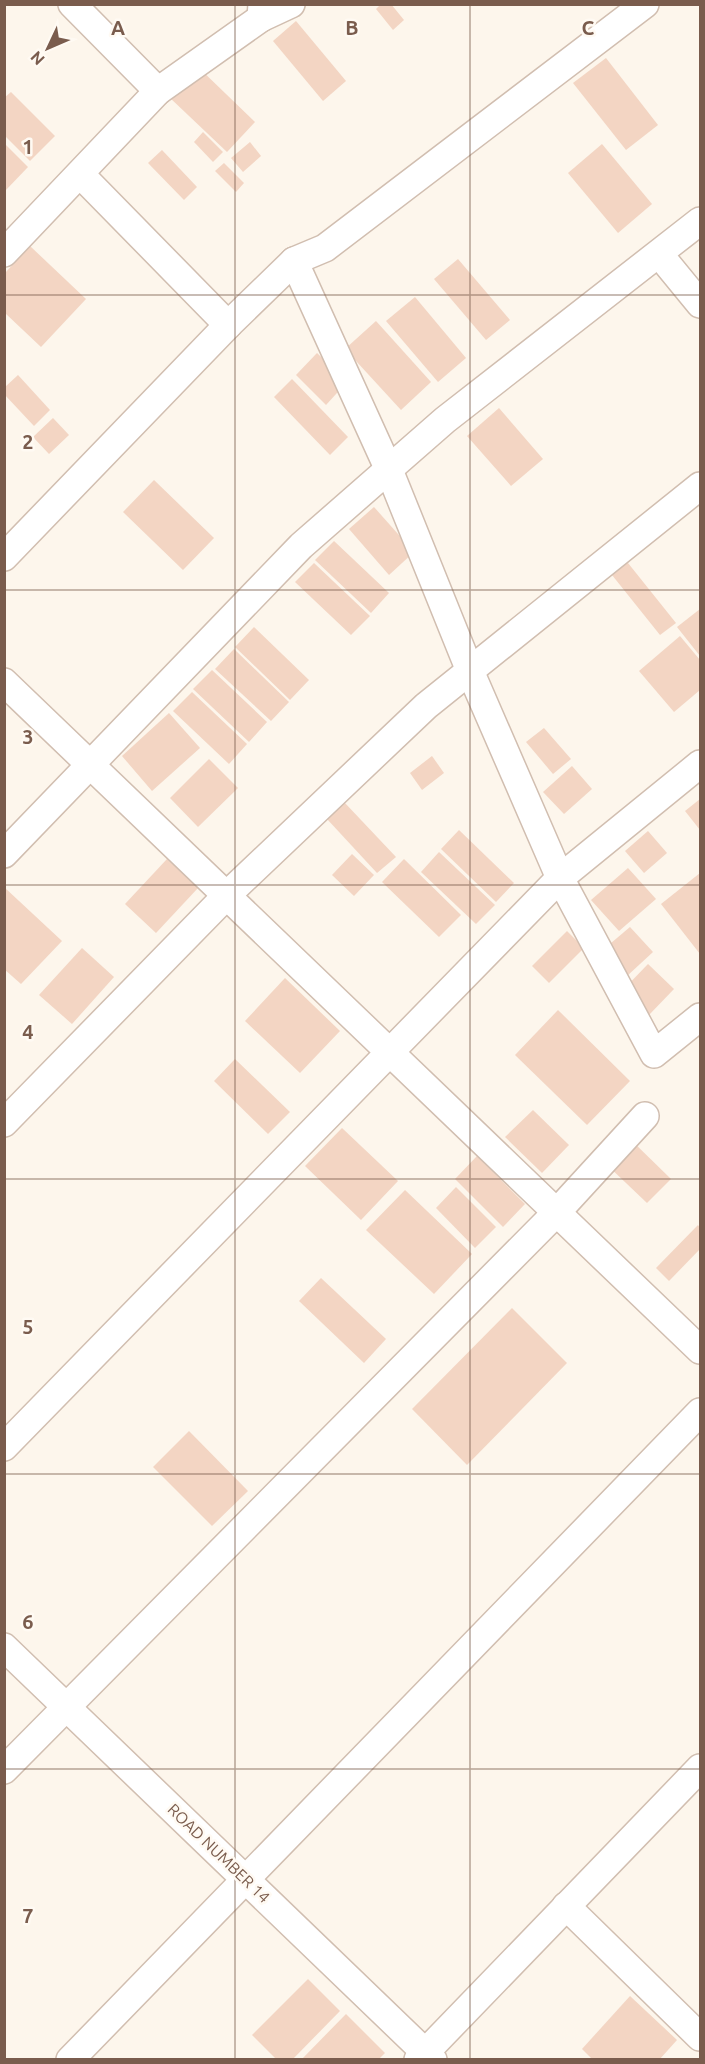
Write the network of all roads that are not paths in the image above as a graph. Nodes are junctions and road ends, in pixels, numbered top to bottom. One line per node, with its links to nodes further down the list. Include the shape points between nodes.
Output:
1 (72, 4): 5 (street)
2 (291, 4): 4 (street)
3 (645, 4): 10 (street, via 325,248)
4 (261, 11): 5 (street)
5 (158, 91): 6 (street)
6 (80, 174): 8 (street); 12 (street)
7 (700, 221): 9 (street)
8 (7, 245)
9 (659, 254): 11 (street); 13 (street, via 446,420)
10 (294, 261): 12 (street); 13 (street)
11 (700, 304)
12 (228, 325): 15 (street)
13 (389, 470): 16 (street); 19 (street, via 301,546)
14 (700, 486): 16 (street)
15 (4, 557)
16 (470, 671): 21 (street); 22 (street, via 426,706)
17 (4, 682): 19 (street)
18 (700, 764): 21 (street)
19 (90, 766): 20 (street); 22 (street)
20 (4, 854)
21 (560, 878): 23 (street, via 654,1054); 24 (street)
22 (228, 894): 24 (street); 26 (street)
23 (700, 1017)
24 (391, 1051): 27 (street); 30 (street)
25 (645, 1116): 27 (street)
26 (4, 1123)
27 (557, 1212): 28 (street); 32 (street)
28 (700, 1350)
29 (700, 1412): 35 (street)
30 (4, 1447)
31 (4, 1647): 32 (street, ROAD NUMBER 14)
32 (68, 1708): 34 (street); 35 (street, ROAD NUMBER 14)
33 (700, 1768): 36 (street)
34 (4, 1770)
35 (246, 1879): 38 (street, ROAD NUMBER 14); 39 (street)
36 (566, 1906): 37 (street); 38 (street)
37 (700, 2037)
38 (426, 2057)
39 (70, 2060)

